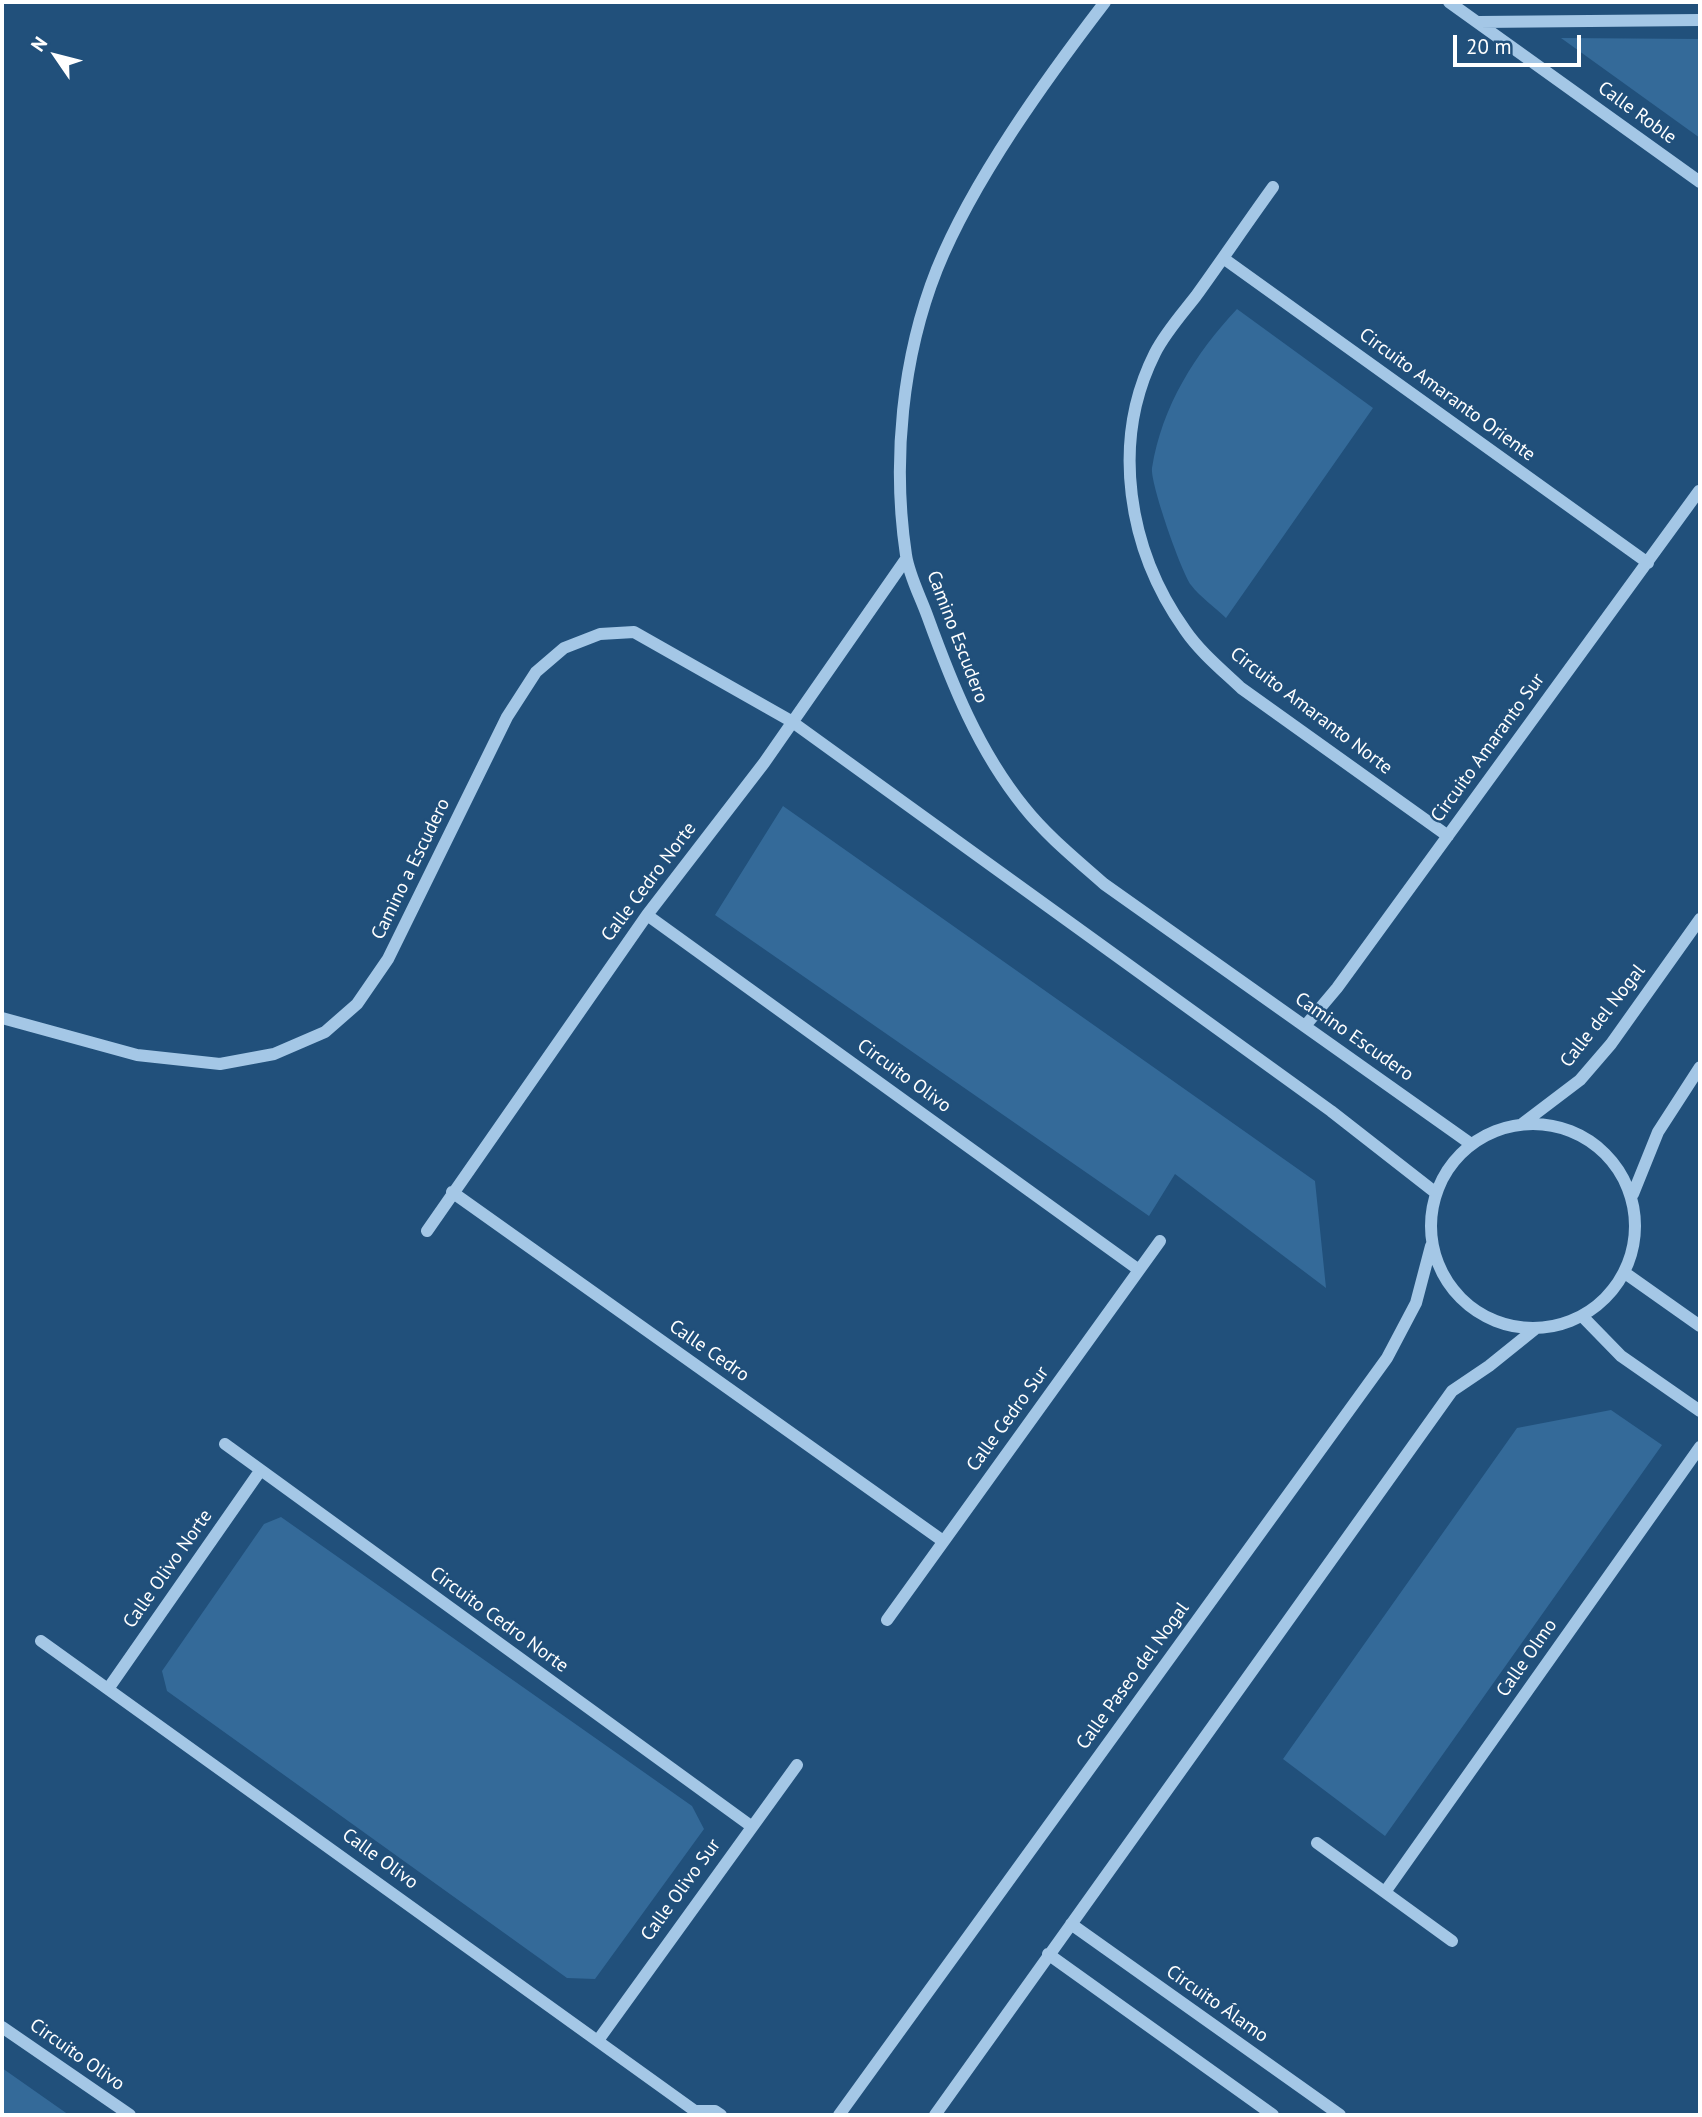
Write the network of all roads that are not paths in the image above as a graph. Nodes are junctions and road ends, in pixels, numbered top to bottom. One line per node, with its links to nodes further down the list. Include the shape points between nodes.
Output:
1 (1105, 2): 9 (street, Camino Escudero, via 979,186 937,269 906,383 901,508)
2 (1449, 2): 4 (street, Calle Roble)
3 (1700, 19): 4 (street)
4 (1478, 22): 5 (street, Calle Roble)
5 (1700, 182)
6 (1273, 187): 7 (street, Circuito Amaranto Norte)
7 (1223, 258): 10 (street, Circuito Amaranto Oriente); 12 (street, Circuito Amaranto Norte, via 1156,351 1137,395 1130,482 1139,537 1159,589 1186,632 1241,688)
8 (1699, 491): 10 (street, Circuito Amaranto Sur)
9 (906, 559): 11 (street, Calle Cedro Norte); 16 (street, Camino Escudero, via 955,693 988,756 1025,808 1104,884)
10 (1648, 563): 12 (street, Circuito Amaranto Sur)
11 (791, 721): 13 (street, Calle Cedro Norte); 15 (street, Camino a Escudero, via 634,632 600,634 564,648 536,672 507,717 388,958 357,1004 325,1032 274,1054 220,1064 137,1055); 21 (street, via 1331,1111)
12 (1448, 836): 16 (street, Circuito Amaranto Sur)
13 (647, 915): 20 (street, Calle Cedro Norte); 26 (street, Circuito Olivo)
14 (1700, 919): 18 (street, Calle del Nogal, via 1580,1080)
15 (2, 1018)
16 (1306, 1026): 19 (street, Camino Escudero)
17 (1700, 1067): 22 (street, via 1658,1132)
18 (1522, 1124): 19 (street, via 1499,1128); 22 (street, via 1559,1127 1587,1139 1613,1163)
19 (1471, 1144): 21 (street, via 1450,1166)
20 (452, 1192): 23 (street, Calle Cedro Norte); 35 (street, Calle Cedro)
21 (1436, 1194): 25 (street)
22 (1633, 1194): 27 (street, via 1637,1221)
23 (427, 1231)
24 (1160, 1241): 26 (street, Calle Cedro Sur)
25 (1430, 1246): 30 (street, via 1443,1278 1459,1298 1506,1325); 51 (street, Calle Paseo del Nogal, via 1416,1303 1387,1358)
26 (1139, 1270): 35 (street, Calle Cedro Sur)
27 (1625, 1273): 28 (street, via 1600,1305); 29 (street)
28 (1582, 1316): 30 (street); 31 (street, via 1621,1356)
29 (1700, 1326)
30 (1535, 1329): 43 (street, via 1452,1391)
31 (1700, 1411)
32 (225, 1444): 34 (street, Circuito Cedro Norte)
33 (1700, 1447): 42 (street, Calle Olmo)
34 (260, 1471): 38 (street, Calle Olivo Norte); 40 (street, Circuito Cedro Norte)
35 (943, 1541): 36 (street, Calle Cedro Sur)
36 (887, 1620)
37 (41, 1641): 38 (street, Calle Olivo)
38 (108, 1689): 47 (street, Calle Olivo)
39 (797, 1765): 40 (street, Calle Olivo Sur)
40 (751, 1826): 47 (street, Calle Olivo Sur)
41 (1317, 1843): 42 (street)
42 (1385, 1892): 44 (street)
43 (1071, 1924): 45 (street); 54 (street, Circuito Álamo)
44 (1452, 1941)
45 (1048, 1954): 52 (street); 53 (street)
46 (2, 2027): 49 (street, Circuito Olivo)
47 (598, 2039): 48 (street, Calle Olivo)
48 (696, 2113): 50 (street, Calle Olivo, via 715,2111)
49 (130, 2115)
50 (721, 2115)
51 (839, 2115)
52 (935, 2115)
53 (1273, 2115)
54 (1340, 2115)

